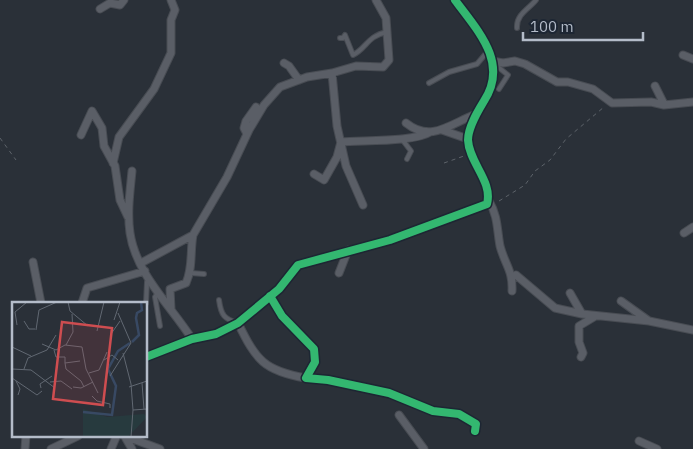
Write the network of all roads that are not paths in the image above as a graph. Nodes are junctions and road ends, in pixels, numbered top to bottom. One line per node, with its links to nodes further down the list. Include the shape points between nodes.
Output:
1 (124, 0): 6 (street, via 120,5 110,3)
2 (172, 0): 33 (street, via 176,10 171,20 171,53 154,88 119,136)
3 (376, 0): 8 (street, via 386,18)
4 (455, 0): 10 (street)
5 (536, 0): 7 (lane, via 526,7 516,23)
6 (100, 9)
7 (517, 28)
8 (387, 32): 9 (lane, via 368,39 353,55 345,35); 15 (street, via 389,60 383,67 356,66)
9 (340, 38)
10 (489, 49): 13 (street); 17 (lane, via 477,64 449,72)
11 (683, 55): 12 (street)
12 (693, 59)
13 (492, 61): 19 (lane, via 508,75); 21 (street, via 520,62 557,82 593,89 612,103); 23 (street, via 495,74 490,92)
14 (284, 64): 16 (street)
15 (332, 73): 16 (street); 31 (street)
16 (299, 80): 27 (street, via 280,87 264,105)
17 (429, 83)
18 (655, 86): 21 (street)
19 (499, 89)
20 (693, 102): 21 (street)
21 (664, 104)
22 (256, 107): 27 (street, via 246,121 244,128)
23 (476, 114): 25 (street); 30 (street)
24 (406, 123): 26 (street, via 424,134)
25 (442, 130): 26 (street); 30 (street)
26 (430, 132): 29 (street)
27 (247, 134): 41 (street)
28 (81, 135): 33 (street, via 92,111 99,121 104,146)
29 (401, 138): 31 (street); 32 (lane, via 411,151)
30 (468, 139): 42 (street, via 490,193 488,204 390,240)
31 (341, 142): 35 (street, via 324,180); 37 (street, via 346,166)
32 (407, 159)
33 (113, 162): 38 (street, via 120,200)
34 (132, 171): 38 (street)
35 (314, 174)
36 (489, 201): 50 (street, via 495,212 501,248 513,276)
37 (363, 205)
38 (128, 217): 44 (street, via 130,235)
39 (693, 227): 40 (street)
40 (684, 233)
41 (193, 235): 44 (street); 45 (street)
42 (348, 250): 46 (street); 53 (street, via 298,265)
43 (33, 262): 55 (street)
44 (143, 267): 49 (street); 56 (street, via 87,288)
45 (191, 273): 47 (lane); 59 (street, via 186,283 168,287)
46 (339, 273)
47 (204, 274)
48 (516, 275): 60 (street, via 555,308)
49 (149, 278): 51 (street); 57 (lane)
50 (512, 291)
51 (158, 293): 59 (street); 64 (lane, via 155,297)
52 (570, 293): 60 (street)
53 (270, 296): 63 (street); 69 (street, via 282,316 314,349 315,362)
54 (219, 300): 63 (lane, via 220,312 226,319)
55 (41, 302)
56 (82, 302)
57 (146, 302)
58 (621, 302): 62 (street)
59 (171, 309): 66 (street)
60 (582, 314): 61 (street)
61 (594, 317): 62 (street); 68 (street, via 579,326)
62 (649, 322): 65 (street)
63 (238, 323): 66 (street, via 216,334); 69 (street, via 258,358 280,374)
64 (160, 326)
65 (693, 330)
66 (192, 339): 67 (street)
67 (148, 356)
68 (581, 357)
69 (306, 378): 71 (street, via 389,393 433,411 459,414 476,424)
70 (399, 415): 82 (street)
71 (475, 431)
72 (26, 436): 77 (street)
73 (78, 436): 78 (street)
74 (117, 436): 79 (street)
75 (123, 436): 80 (street); 81 (street)
76 (639, 441): 83 (street)
77 (25, 449)
78 (52, 449)
79 (111, 449)
80 (132, 449)
81 (160, 449)
82 (424, 449)
83 (657, 449)

